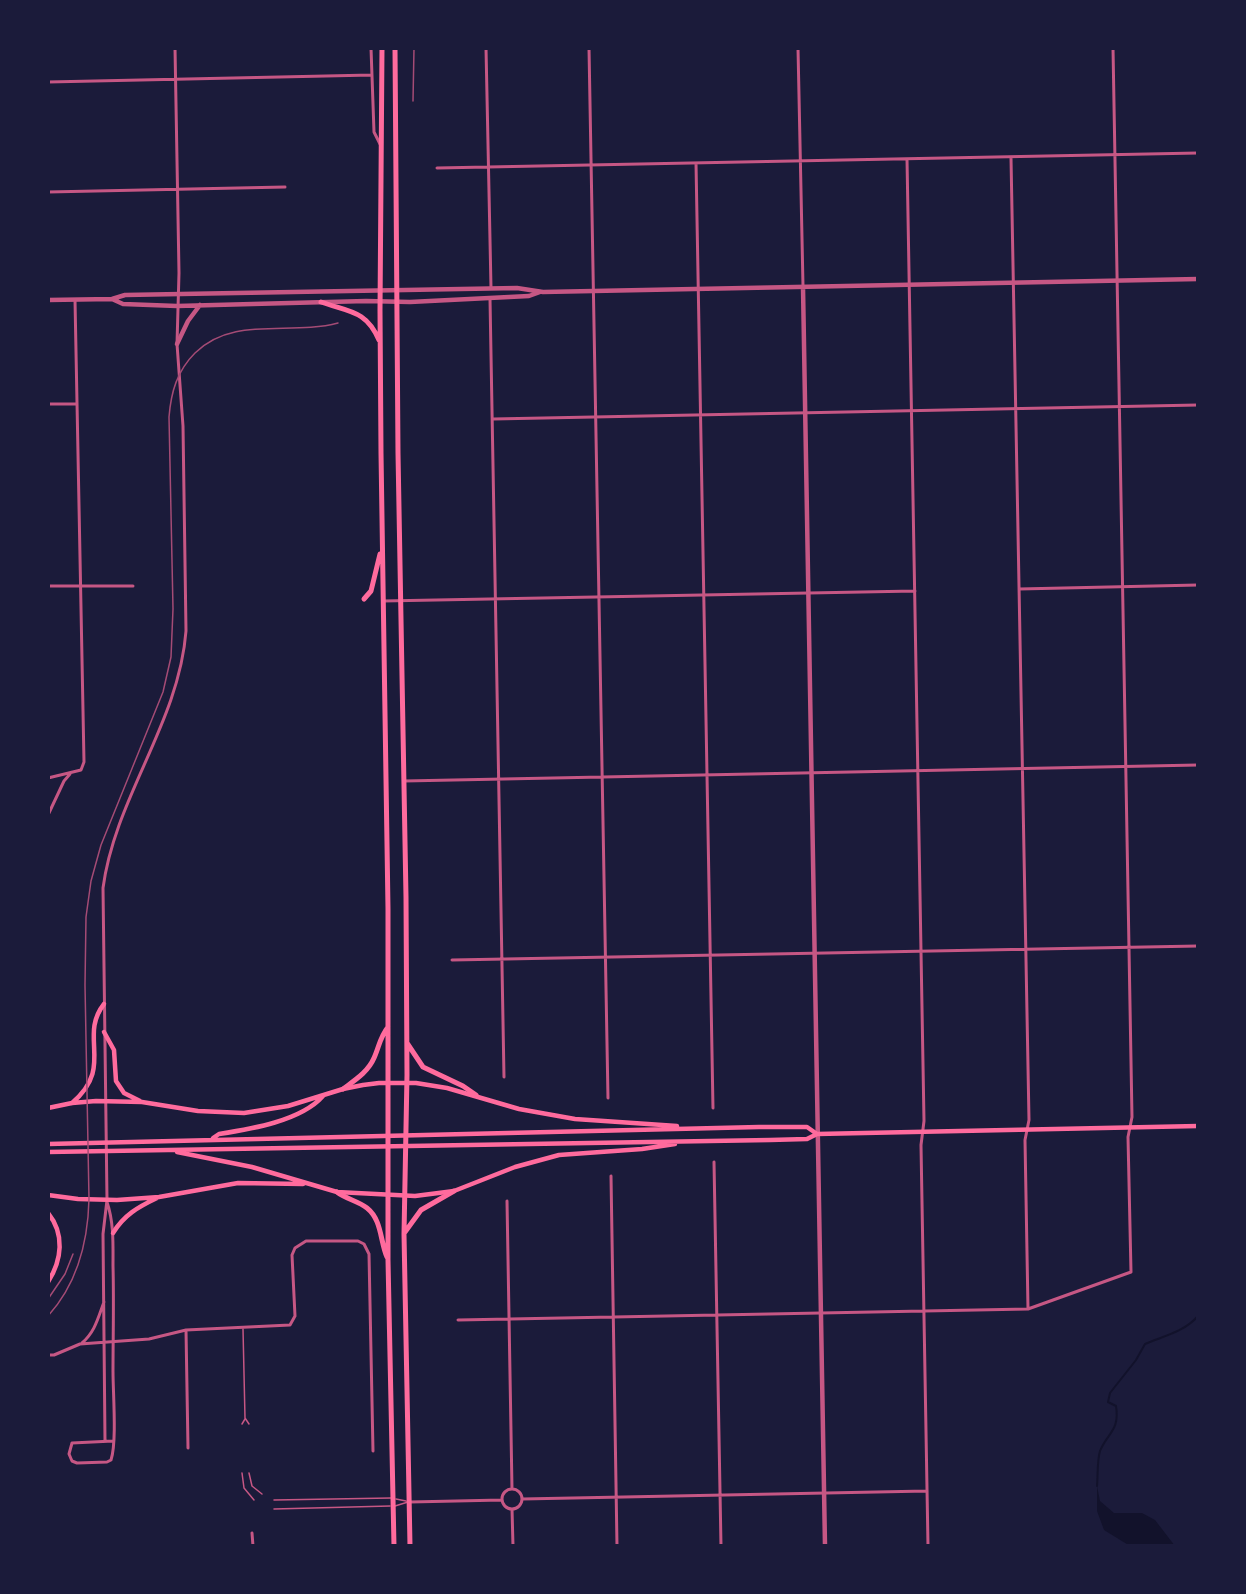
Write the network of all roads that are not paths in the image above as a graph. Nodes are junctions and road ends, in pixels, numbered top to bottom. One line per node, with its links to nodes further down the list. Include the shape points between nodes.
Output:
1 (175, 48): 10 (street)
2 (371, 48): 9 (street)
3 (382, 48): 12 (highway)
4 (395, 48): 33 (highway)
5 (486, 48): 20 (street)
6 (589, 48): 19 (street)
7 (798, 48): 17 (street)
8 (1113, 48): 14 (street)
9 (372, 75): 10 (street); 12 (street, via 375,136)
10 (175, 79): 11 (street); 23 (street)
11 (48, 82)
12 (381, 146): 32 (highway)
13 (1198, 153): 14 (street)
14 (1114, 155): 15 (street); 26 (street)
15 (1011, 158): 16 (street); 27 (street)
16 (907, 159): 17 (street); 28 (street)
17 (800, 161): 18 (street); 29 (street)
18 (696, 163): 19 (street); 31 (street)
19 (592, 165): 20 (street); 34 (street)
20 (488, 167): 21 (street); 30 (street)
21 (437, 168)
22 (285, 187): 23 (street)
23 (177, 189): 24 (street); 36 (street)
24 (48, 192)
25 (1198, 279): 26 (street)
26 (1117, 280): 27 (street); 51 (street)
27 (1013, 283): 28 (street); 52 (street)
28 (909, 285): 29 (street); 53 (street)
29 (803, 286): 31 (street); 54 (street)
30 (490, 288): 33 (street); 35 (street)
31 (698, 288): 34 (street); 55 (street)
32 (380, 290): 33 (street); 36 (street); 41 (highway)
33 (397, 290): 43 (highway)
34 (594, 291): 35 (street); 56 (street)
35 (543, 292): 37 (street)
36 (178, 294): 38 (street, via 125,295); 45 (street)
37 (490, 298): 43 (street); 57 (street)
38 (112, 299): 40 (street); 45 (street, via 123,304)
39 (48, 300): 40 (street)
40 (75, 300): 49 (street)
41 (380, 301): 42 (street); 43 (street); 46 (highway)
42 (321, 302): 44 (street); 46 (highway, via 361,315)
43 (397, 302): 71 (highway)
44 (200, 305): 45 (street); 47 (street)
45 (177, 306): 47 (street)
46 (380, 342): 58 (highway)
47 (177, 344): 94 (street, via 183,426 185,642 173,695 121,818 109,857 102,899)
48 (48, 404): 49 (street)
49 (77, 404): 61 (street)
50 (1198, 405): 51 (street)
51 (1119, 407): 52 (street); 63 (street)
52 (1016, 409): 53 (street); 64 (street)
53 (912, 411): 54 (street); 65 (street)
54 (805, 413): 55 (street); 66 (street)
55 (700, 415): 56 (street); 67 (street)
56 (596, 417): 57 (street); 68 (street)
57 (493, 419): 70 (street)
58 (382, 549): 69 (highway, via 371,591); 72 (highway)
59 (1198, 585): 63 (street)
60 (48, 586): 61 (street)
61 (81, 586): 62 (street); 77 (street, via 84,762 81,770)
62 (133, 586)
63 (1123, 587): 64 (street); 74 (street)
64 (1019, 589): 75 (street)
65 (915, 591): 66 (street); 76 (street)
66 (808, 593): 67 (street); 78 (street)
67 (704, 595): 68 (street); 79 (street)
68 (600, 598): 70 (street); 80 (street)
69 (364, 599)
70 (496, 600): 71 (street); 82 (street)
71 (400, 601): 72 (street); 83 (highway)
72 (383, 602): 95 (highway)
73 (1198, 765): 74 (street)
74 (1126, 767): 75 (street); 86 (street)
75 (1022, 769): 76 (street); 87 (street)
76 (918, 771): 78 (street); 88 (street)
77 (71, 773): 81 (street); 84 (street)
78 (810, 773): 79 (street); 89 (street)
79 (707, 776): 80 (street); 90 (street)
80 (603, 777): 82 (street); 91 (street)
81 (48, 778)
82 (499, 779): 83 (street); 93 (street)
83 (403, 781): 97 (highway)
84 (48, 815)
85 (1198, 946): 86 (street)
86 (1129, 947): 87 (street); 111 (street)
87 (1026, 949): 88 (street); 113 (street)
88 (922, 952): 89 (street); 114 (street)
89 (814, 953): 90 (street); 115 (street)
90 (710, 956): 91 (street); 109 (street)
91 (606, 957): 93 (street); 104 (street)
92 (452, 960): 93 (street)
93 (502, 960): 98 (street)
94 (104, 1004): 96 (street); 107 (main road, via 94,1022 91,1081)
95 (388, 1027): 99 (highway); 101 (highway, via 369,1068)
96 (104, 1032): 105 (street); 106 (main road, via 114,1050 116,1082 124,1093)
97 (407, 1043): 100 (highway); 102 (highway, via 423,1067)
98 (504, 1077)
99 (388, 1083): 100 (main road); 101 (main road); 127 (highway)
100 (406, 1083): 102 (main road); 128 (highway)
101 (343, 1089): 103 (main road)
102 (476, 1095): 112 (main road, via 519,1109 575,1119)
103 (323, 1096): 106 (main road, via 244,1113); 116 (main road, via 315,1106 278,1122)
104 (608, 1098)
105 (105, 1101): 106 (main road); 107 (main road); 130 (street)
106 (142, 1102)
107 (72, 1103): 108 (main road)
108 (48, 1108)
109 (713, 1108)
110 (1198, 1126): 111 (main road)
111 (1130, 1127): 113 (main road); 138 (street, via 1131,1272)
112 (695, 1128): 115 (main road, via 807,1127); 116 (main road)
113 (1027, 1129): 114 (main road); 138 (street)
114 (924, 1131): 115 (main road); 139 (street)
115 (817, 1134): 117 (main road, via 807,1139); 140 (street)
116 (209, 1139): 118 (main road)
117 (695, 1141): 119 (main road); 124 (main road, via 546,1158)
118 (48, 1144)
119 (172, 1150): 120 (main road); 123 (main road, via 263,1169)
120 (48, 1152)
121 (714, 1162): 141 (street)
122 (611, 1176): 142 (street)
123 (308, 1184): 125 (main road); 129 (main road, via 238,1183)
124 (454, 1191): 128 (main road); 134 (highway, via 421,1210)
125 (337, 1192): 127 (main road); 135 (highway, via 369,1210 380,1228 381,1245)
126 (48, 1195): 130 (main road)
127 (389, 1196): 128 (main road); 135 (highway)
128 (406, 1196): 134 (highway)
129 (159, 1197): 130 (main road); 133 (main road, via 136,1208)
130 (107, 1200): 133 (street); 137 (street, via 103,1234)
131 (507, 1201): 143 (street)
132 (48, 1213): 136 (main road, via 60,1246 58,1263)
133 (113, 1233): 147 (street)
134 (404, 1234): 171 (highway)
135 (388, 1260): 166 (highway)
136 (48, 1282)
137 (105, 1301): 148 (street); 149 (street, via 90,1337)
138 (1028, 1309): 139 (street)
139 (924, 1311): 140 (street); 161 (street)
140 (820, 1313): 141 (street); 162 (street)
141 (716, 1315): 142 (street); 164 (street)
142 (613, 1317): 143 (street); 165 (street)
143 (509, 1319): 144 (street); 160 (street)
144 (458, 1320)
145 (243, 1328): 146 (street); 151 (lane); 157 (street, via 284,1326 293,1321 292,1255 299,1244 344,1240 364,1244 369,1254)
146 (186, 1330): 147 (street, via 149,1339); 156 (street)
147 (114, 1340): 148 (street); 155 (street)
148 (105, 1341): 149 (street); 154 (street)
149 (80, 1344): 150 (street)
150 (48, 1354)
151 (245, 1418): 152 (lane); 153 (lane)
152 (242, 1424)
153 (249, 1424)
154 (105, 1442): 155 (street); 155 (street, via 72,1443 72,1461 107,1462 113,1454)
155 (113, 1442)
156 (188, 1448)
157 (373, 1451)
158 (242, 1473): 168 (lane, via 244,1488)
159 (249, 1473): 163 (lane, via 252,1486)
160 (512, 1489): 167 (street); 170 (street, via 505,1492)
161 (927, 1491): 162 (street); 183 (street)
162 (824, 1493): 164 (street); 182 (street)
163 (262, 1494)
164 (720, 1496): 165 (street); 181 (street)
165 (616, 1497): 167 (street); 180 (street)
166 (393, 1498): 169 (lane); 171 (lane); 172 (highway)
167 (522, 1499): 174 (street)
168 (254, 1500)
169 (274, 1500)
170 (502, 1500): 171 (street); 174 (street)
171 (410, 1502): 172 (lane); 178 (highway)
172 (393, 1506): 173 (lane); 177 (highway)
173 (274, 1509)
174 (512, 1509): 179 (street)
175 (252, 1533): 176 (street)
176 (253, 1546)
177 (394, 1546)
178 (410, 1546)
179 (513, 1546)
180 (617, 1546)
181 (721, 1546)
182 (825, 1546)
183 (928, 1546)

